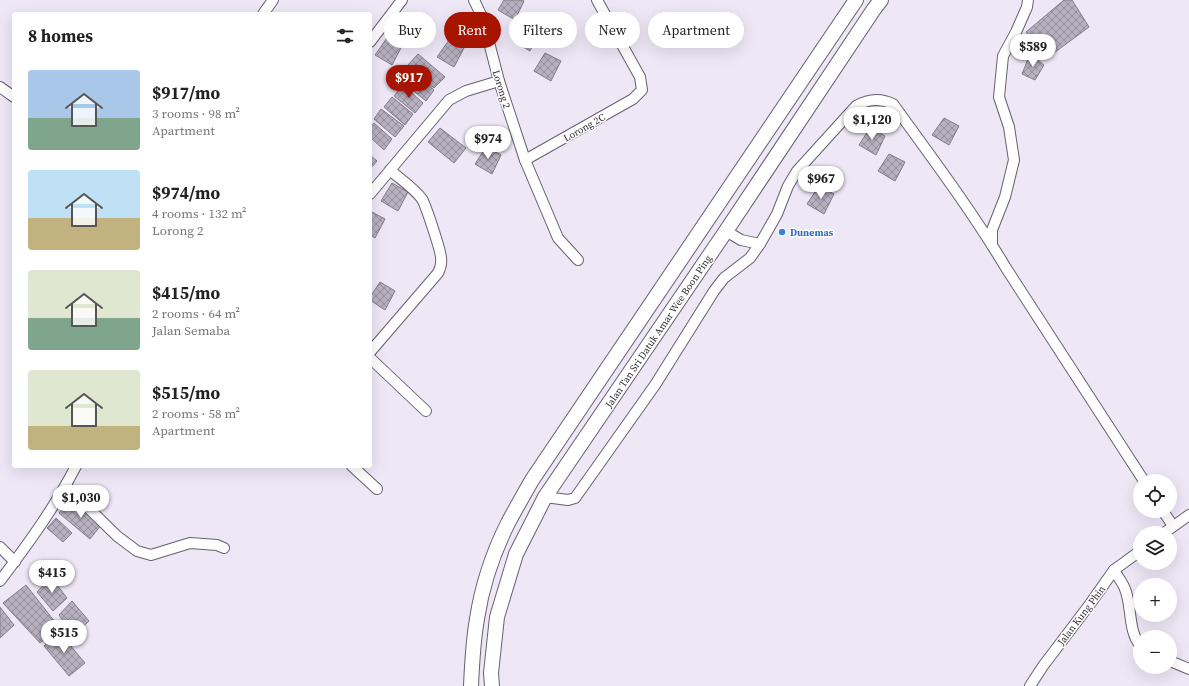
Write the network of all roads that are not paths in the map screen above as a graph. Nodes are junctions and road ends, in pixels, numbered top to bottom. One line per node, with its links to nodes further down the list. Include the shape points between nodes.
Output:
1 (273, 0): 8 (street)
2 (402, 0): 9 (street)
3 (474, 0): 10 (street, Lorong 2, via 484,19)
4 (597, 0): 13 (street, Lorong 2C, via 640,77 642,90 633,99)
5 (856, 0): 41 (main road, Jalan Tan Sri Datuk Amar Wee Boon Ping, via 532,480 493,557 476,619)
6 (881, 0): 16 (main road, Jalan Tan Sri Datuk Amar Wee Boon Ping)
7 (1028, 0): 18 (street, via 1016,32 1003,56 999,97 1010,127 1014,160 1005,197 992,230)
8 (264, 12)
9 (372, 39)
10 (499, 81): 13 (street, Lorong 2); 14 (street, via 466,91 449,100)
11 (0, 87): 12 (street)
12 (12, 96)
13 (525, 160): 19 (street, Lorong 2, via 558,238)
14 (390, 170): 15 (street); 20 (street, via 422,200 442,257 438,273)
15 (372, 192)
16 (726, 231): 17 (street, via 741,240); 28 (main road, Jalan Tan Sri Datuk Amar Wee Boon Ping)
17 (760, 244): 18 (street, via 797,171 856,106 878,100 894,104); 28 (street, via 750,258 724,278 714,291 655,385 575,498 568,500)
18 (992, 245): 25 (street)
19 (578, 260)
20 (372, 350)
21 (372, 360): 22 (street)
22 (426, 411)
23 (75, 468): 26 (street)
24 (354, 468): 27 (street)
25 (1139, 474)
26 (66, 486): 33 (street, via 136,551 151,555 190,543); 35 (street)
27 (377, 489)
28 (545, 497): 42 (main road, Jalan Tan Sri Datuk Amar Wee Boon Ping, via 516,554 497,617)
29 (1189, 516): 31 (street)
30 (1168, 518): 31 (street)
31 (1173, 526)
32 (0, 546): 35 (street)
33 (224, 548)
34 (1133, 556): 36 (street, Jalan Kung Phin)
35 (15, 562): 37 (street)
36 (1114, 570): 38 (street, via 1126,589); 43 (street, Jalan Kung Phin)
37 (0, 581)
38 (1133, 630)
39 (1177, 664): 40 (street)
40 (1189, 668)
41 (471, 686)
42 (492, 686)
43 (1030, 686)

